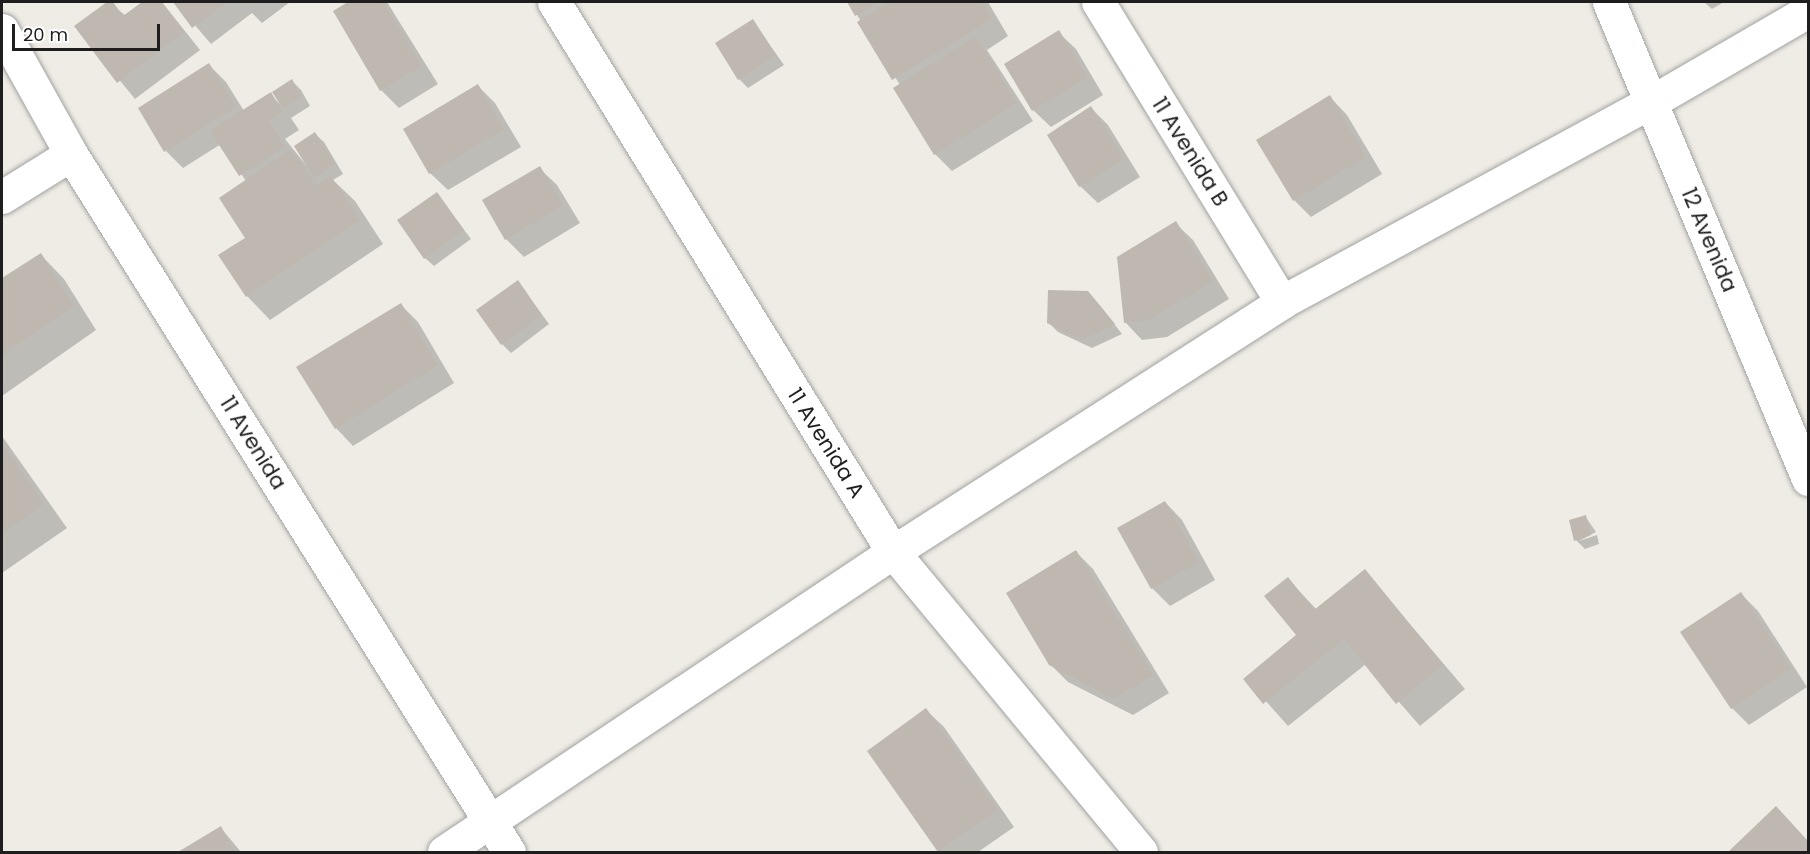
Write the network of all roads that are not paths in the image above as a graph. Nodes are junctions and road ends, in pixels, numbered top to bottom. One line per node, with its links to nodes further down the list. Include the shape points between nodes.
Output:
1 (554, 2): 11 (street, 11 Avenida A)
2 (1098, 2): 9 (street, 11 Avenida B)
3 (1609, 2): 6 (street, 12 Avenida)
4 (1809, 11): 6 (street)
5 (2, 30): 7 (street, 11 Avenida)
6 (1651, 102): 9 (street); 10 (street, 12 Avenida)
7 (70, 154): 8 (street); 12 (street, 11 Avenida)
8 (2, 196)
9 (1282, 302): 11 (street)
10 (1809, 479)
11 (893, 552): 12 (street); 15 (street, 11 Avenida A)
12 (492, 823): 13 (street); 14 (street, 11 Avenida)
13 (444, 852)
14 (509, 852)
15 (1141, 852)

